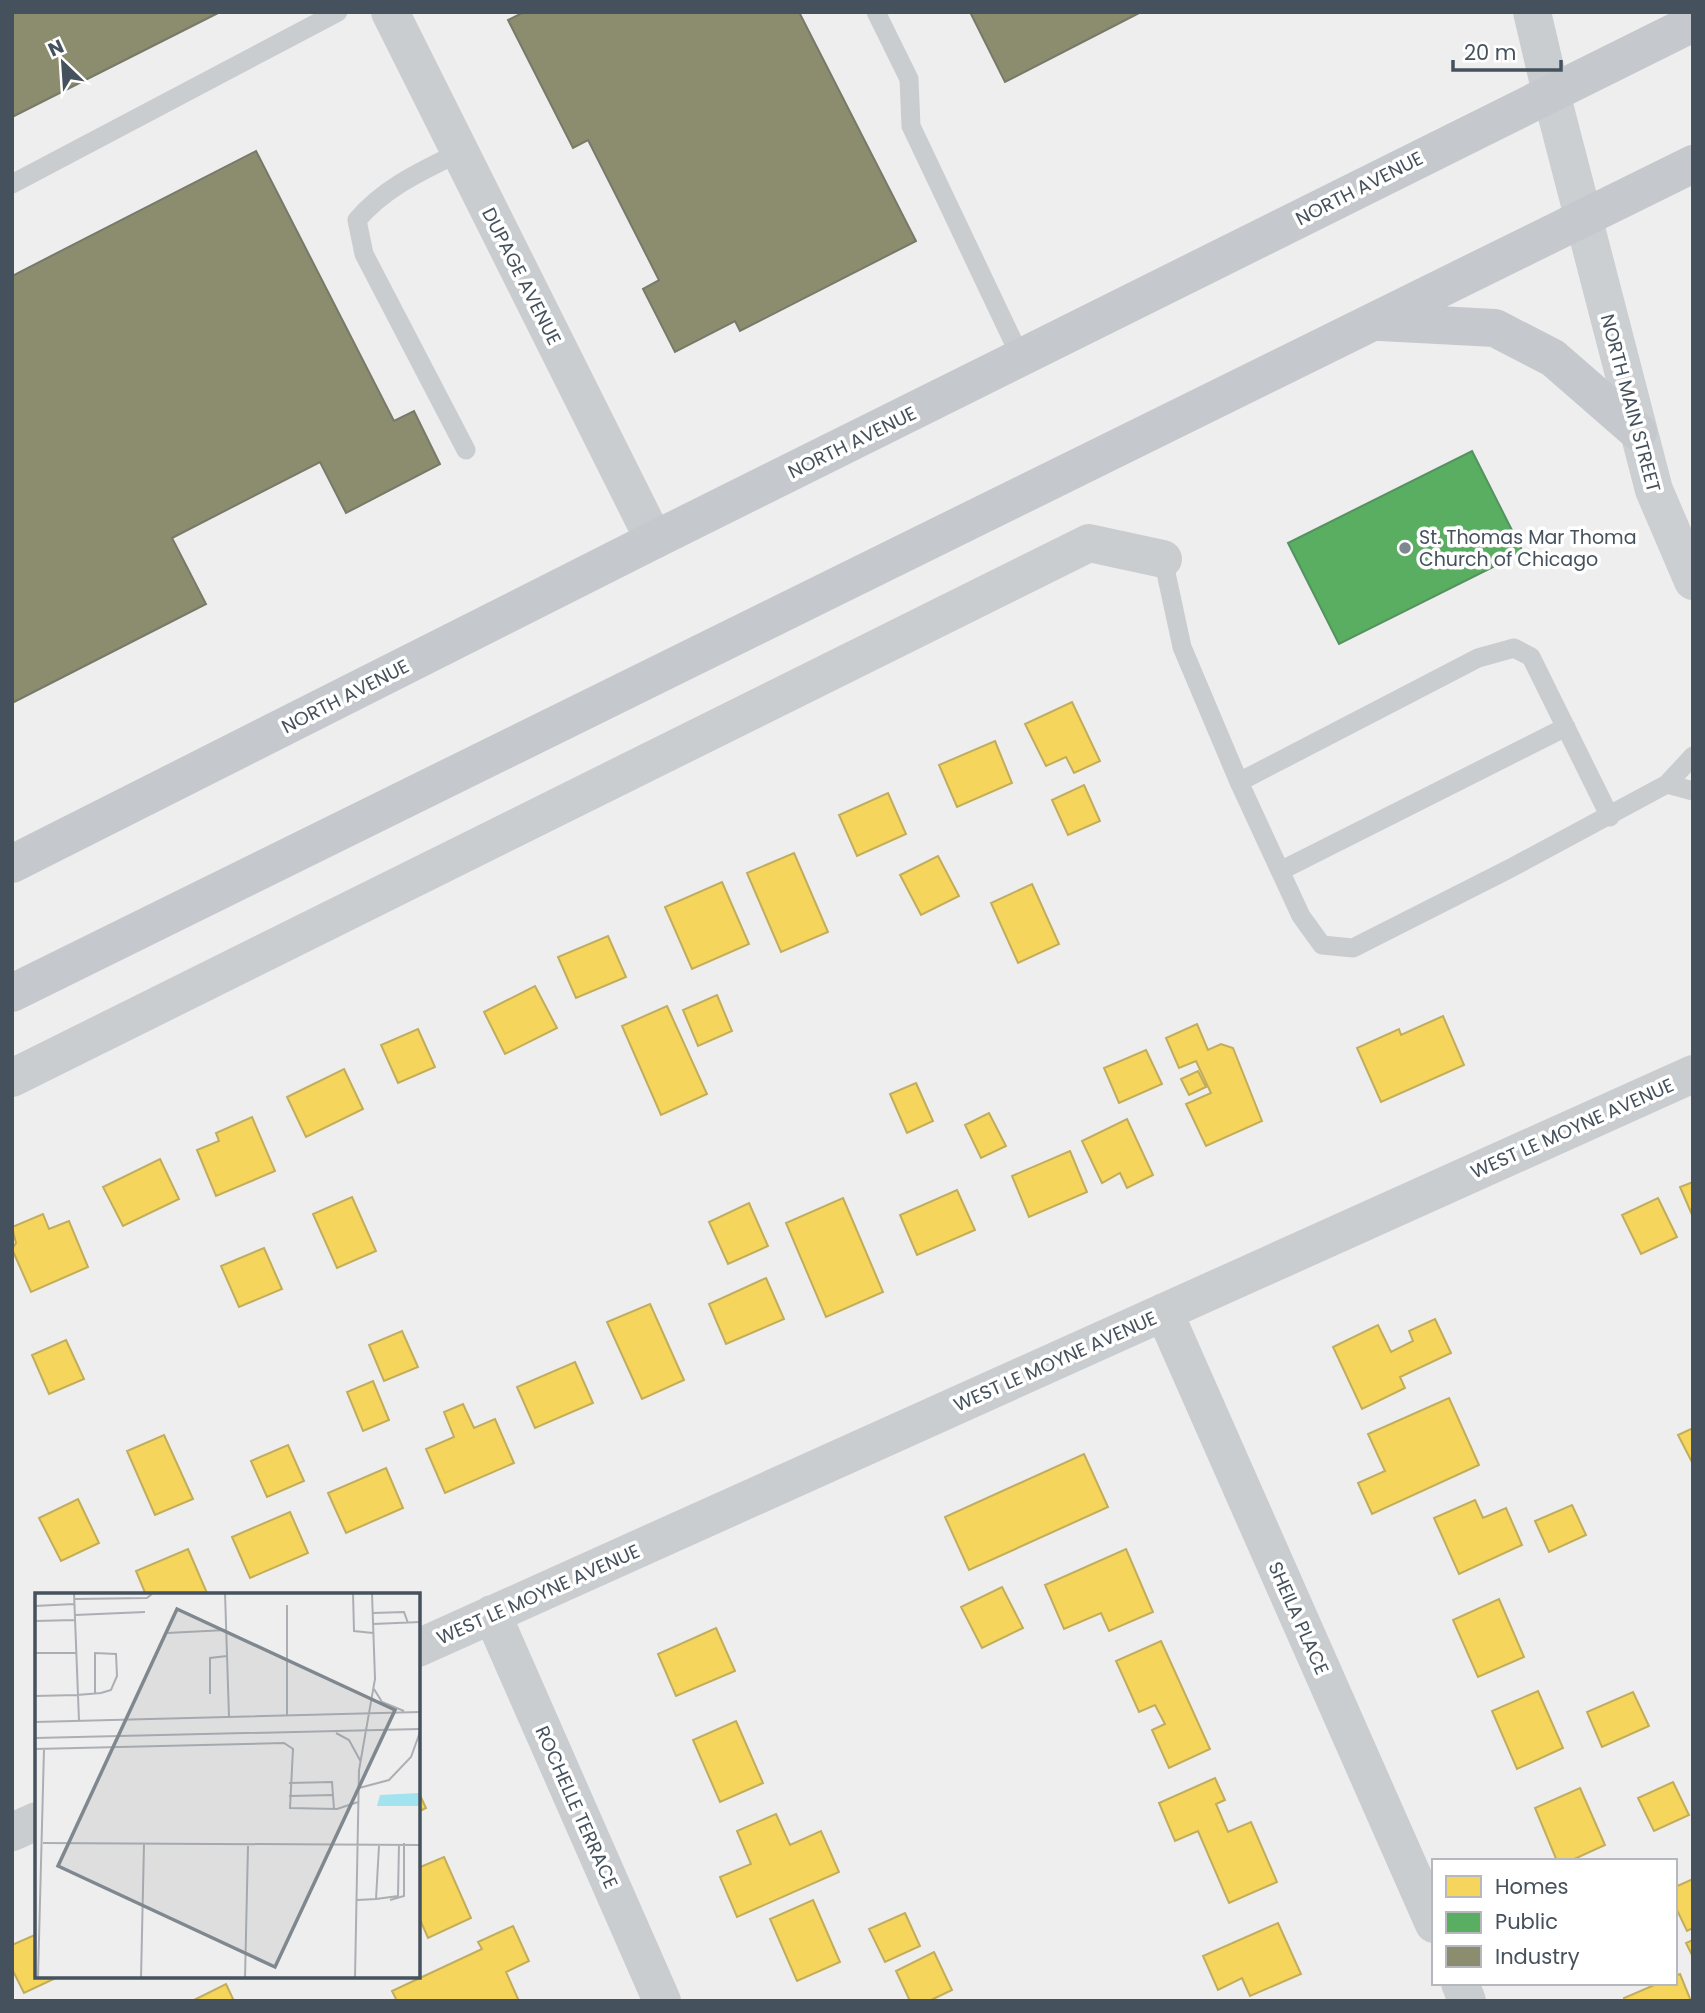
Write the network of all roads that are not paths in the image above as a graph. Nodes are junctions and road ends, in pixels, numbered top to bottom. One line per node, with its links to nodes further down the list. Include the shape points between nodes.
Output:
1 (338, 12): 9 (lane)
2 (390, 12): 7 (street, DUPAGE AVENUE)
3 (876, 12): 12 (lane, via 909,79 911,126)
4 (1532, 12): 6 (street)
5 (1693, 23): 6 (main road, NORTH AVENUE)
6 (1551, 93): 10 (street, NORTH MAIN STREET); 12 (main road, NORTH AVENUE)
7 (460, 152): 14 (lane, via 395,185 357,220 364,254); 15 (street, DUPAGE AVENUE)
8 (1693, 164): 10 (main road)
9 (12, 184)
10 (1581, 221): 11 (main road); 13 (street, NORTH MAIN STREET)
11 (1378, 321): 13 (main road, via 1495,328 1553,358); 26 (main road)
12 (1021, 358): 15 (main road, NORTH AVENUE)
13 (1639, 432): 17 (street, NORTH MAIN STREET, via 1654,490)
14 (466, 450)
15 (654, 540): 24 (main road, NORTH AVENUE)
16 (1163, 559): 20 (lane, via 1182,647); 28 (street, via 1089,543)
17 (1693, 581)
18 (1566, 727): 20 (lane, via 1531,657 1514,649 1478,658); 23 (lane); 25 (lane)
19 (1693, 756): 21 (lane)
20 (1239, 782): 25 (lane)
21 (1667, 784): 22 (lane); 23 (lane)
22 (1693, 791)
23 (1610, 817): 25 (lane, via 1353,948 1322,945 1301,916)
24 (12, 864)
25 (1280, 872)
26 (12, 993)
27 (1693, 1074): 29 (street, WEST LE MOYNE AVENUE)
28 (12, 1078)
29 (1164, 1312): 30 (street, WEST LE MOYNE AVENUE); 34 (street, SHEILA PLACE)
30 (492, 1614): 31 (street, WEST LE MOYNE AVENUE); 35 (street, ROCHELLE TERRACE)
31 (420, 1647)
32 (35, 1822): 33 (street)
33 (12, 1832)
34 (1432, 1919)
35 (662, 2001)

